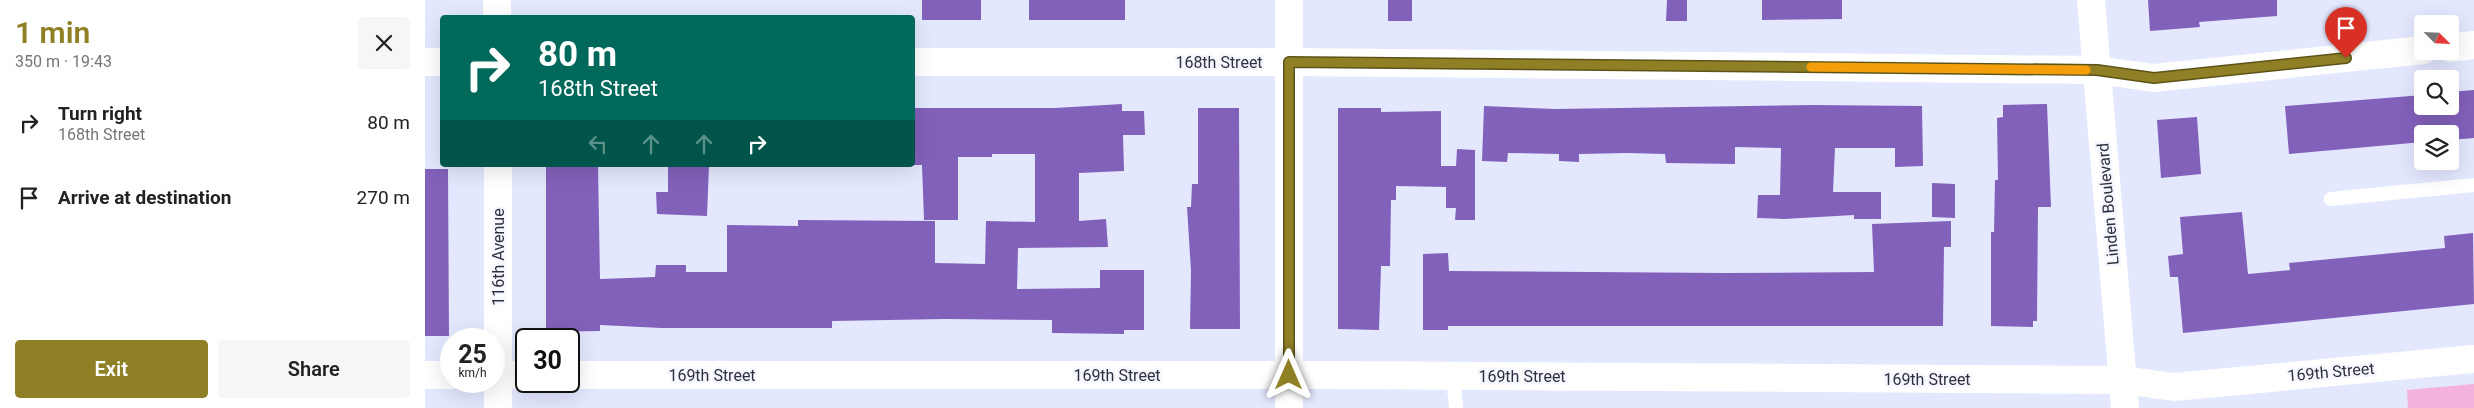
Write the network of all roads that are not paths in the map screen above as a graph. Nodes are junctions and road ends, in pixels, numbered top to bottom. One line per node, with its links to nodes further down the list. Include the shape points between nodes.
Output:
1 (497, 0): 4 (street)
2 (1289, 0): 11 (street)
3 (2091, 0): 12 (street, Linden Boulevard)
4 (497, 15)
5 (2474, 45): 6 (street)
6 (2459, 47)
7 (2414, 51): 12 (street, 168th Street, via 2154,78)
8 (425, 62): 9 (street)
9 (440, 62)
10 (915, 62): 11 (street, 168th Street)
11 (1289, 62): 12 (street, 168th Street); 21 (street)
12 (2097, 70): 23 (street, Linden Boulevard)
13 (498, 167): 16 (street, 116th Avenue)
14 (2474, 184): 15 (lane)
15 (2331, 199)
16 (496, 328)
17 (2474, 359): 23 (street, 169th Street, via 2174,387)
18 (440, 374): 19 (street)
19 (425, 375)
20 (580, 375): 21 (street, 169th Street)
21 (1289, 375): 22 (street, 169th Street); 26 (street)
22 (1453, 376): 23 (street, 169th Street); 27 (lane)
23 (2123, 380): 28 (street, Linden Boulevard)
24 (497, 393): 25 (street, 116th Avenue)
25 (498, 408)
26 (1289, 408)
27 (1456, 408)
28 (2125, 408)

